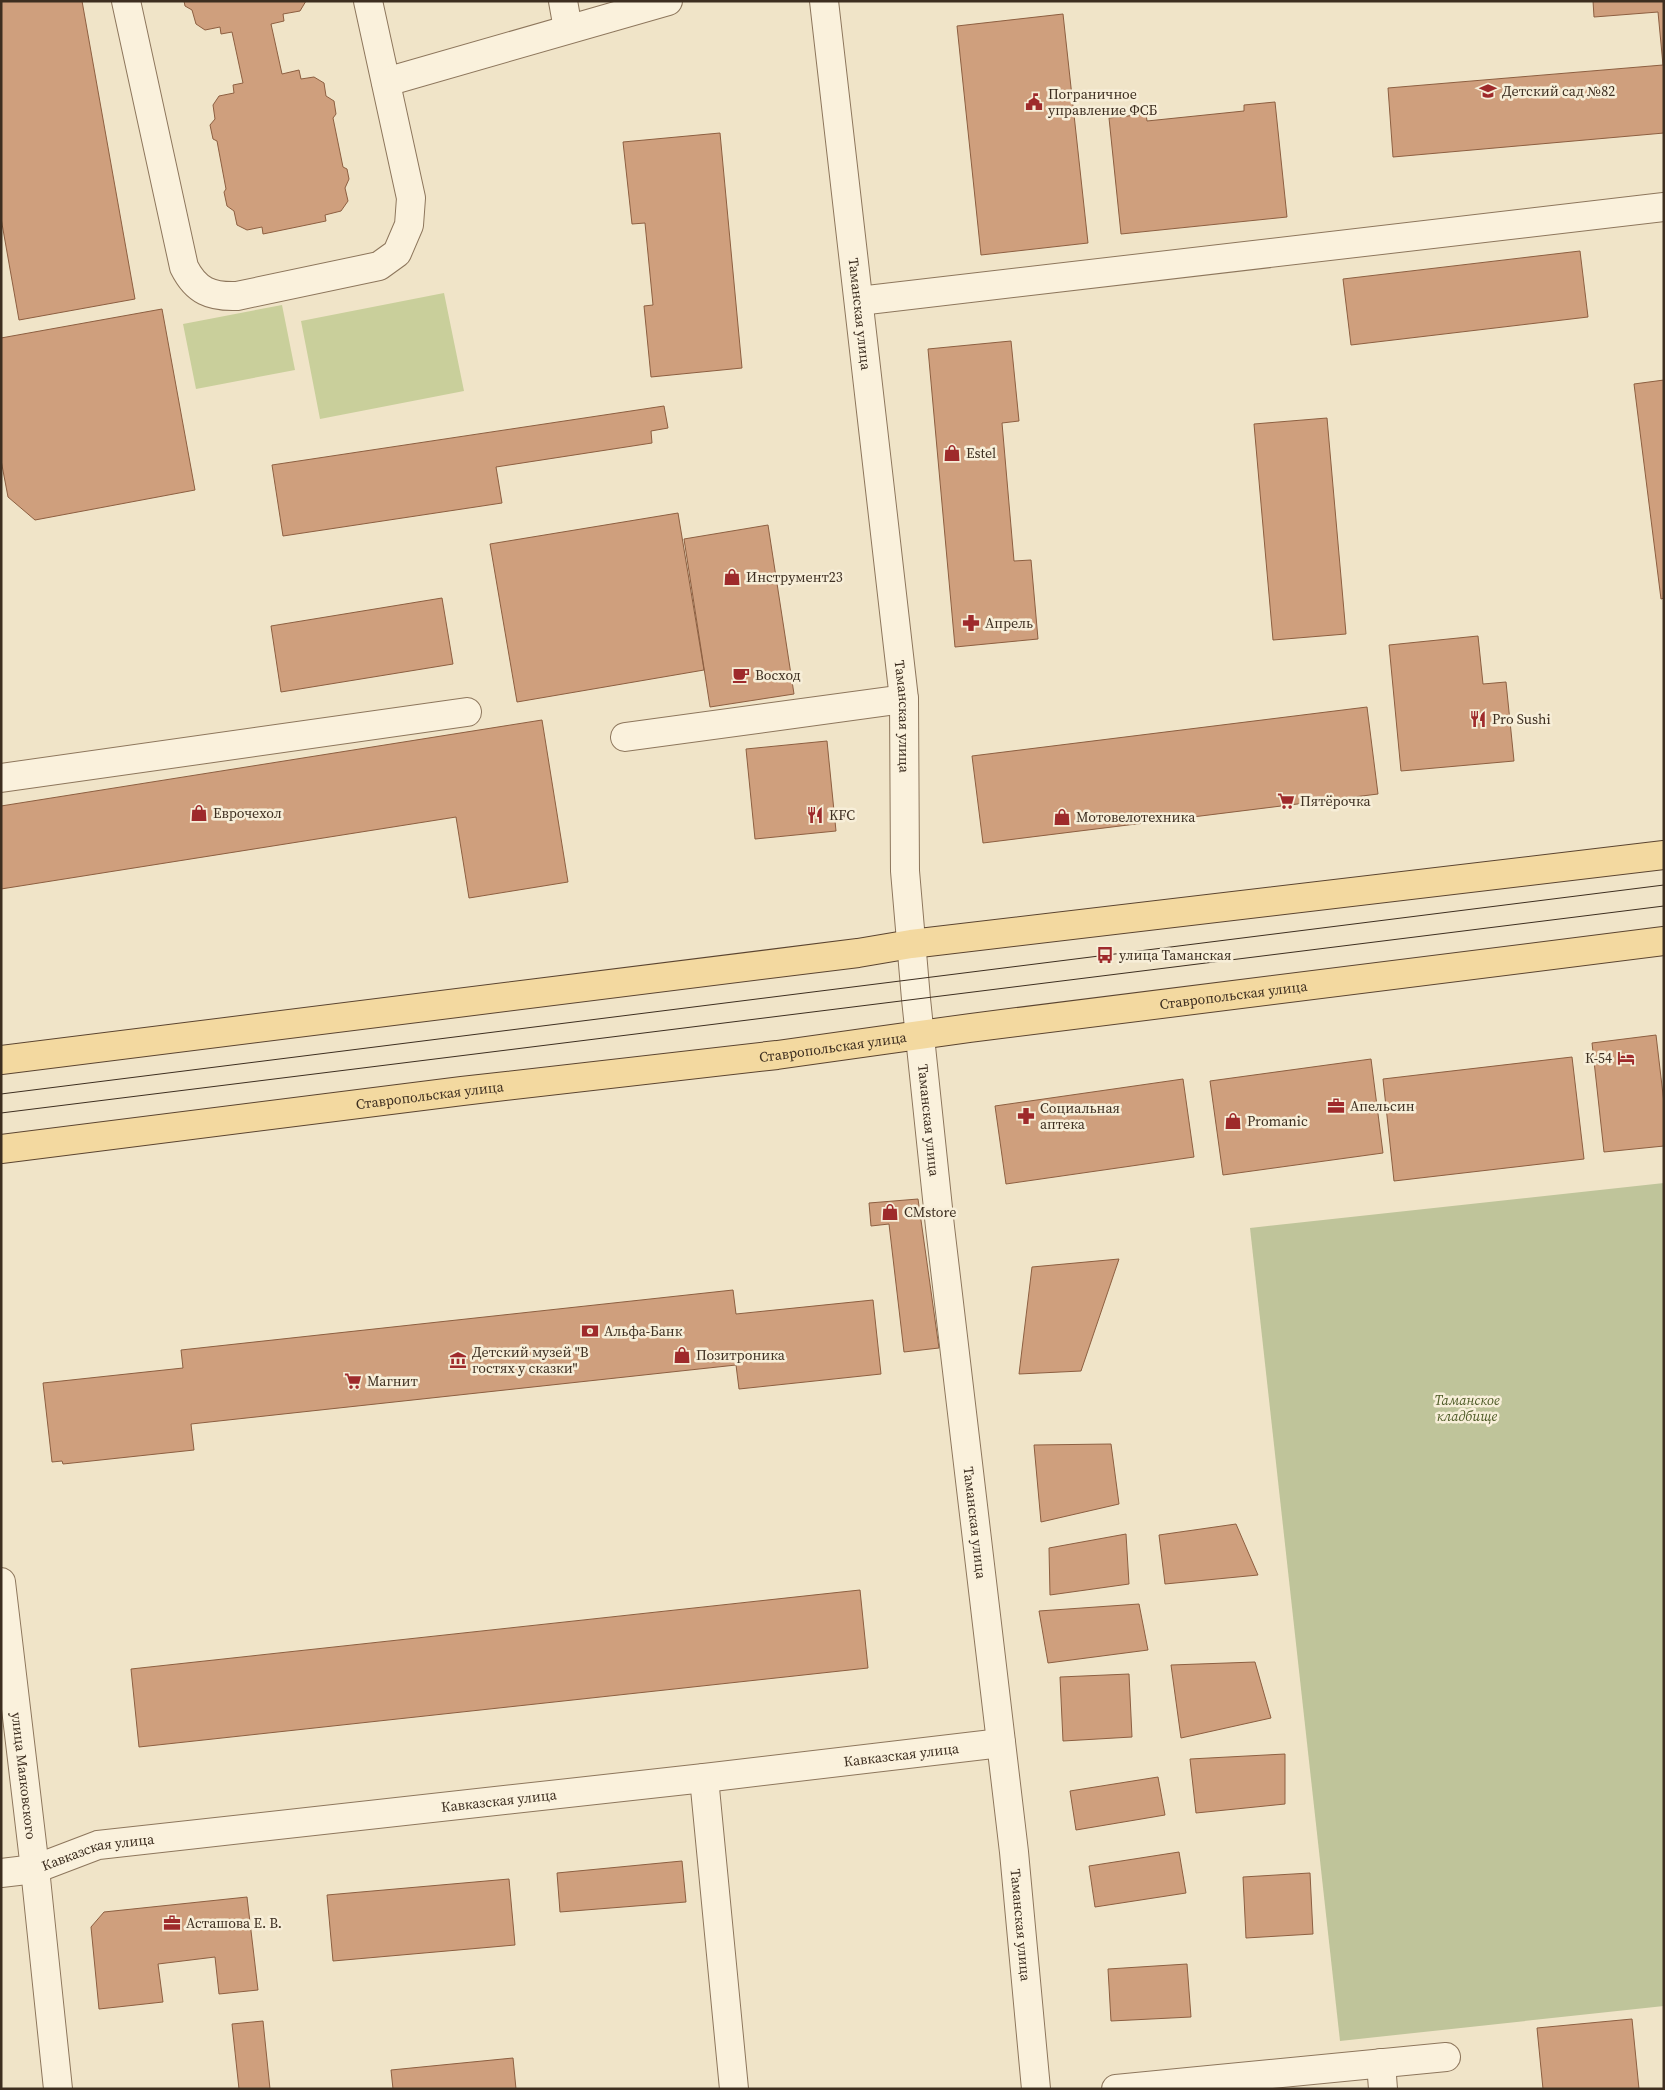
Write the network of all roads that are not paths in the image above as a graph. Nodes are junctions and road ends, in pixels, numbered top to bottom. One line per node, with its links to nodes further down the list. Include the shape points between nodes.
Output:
1 (126, 1): 7 (street, via 184,267 191,280 220,297 379,266 396,253 409,225 411,198)
2 (368, 1): 7 (street)
3 (563, 1): 6 (street)
4 (668, 1): 6 (street)
5 (824, 1): 9 (street, Таманская улица)
6 (568, 29): 7 (street)
7 (386, 82)
8 (1664, 207): 9 (street)
9 (859, 301): 10 (street, Таманская улица)
10 (904, 699): 12 (street); 16 (street, Таманская улица, via 905,871)
11 (467, 712): 13 (street)
12 (625, 737)
13 (1, 778)
14 (1664, 854): 16 (main road)
15 (1664, 941): 17 (main road, Ставропольская улица)
16 (911, 944): 17 (street, Таманская улица); 18 (main road)
17 (920, 1034): 19 (main road, Ставропольская улица, via 777,1055); 21 (street, Таманская улица)
18 (1, 1060)
19 (1, 1149)
20 (1, 1582): 23 (street, улица Маяковского)
21 (1001, 1743): 22 (street, Кавказская улица); 29 (street, Таманская улица)
22 (704, 1778): 23 (street, Кавказская улица, via 98,1845); 28 (street)
23 (35, 1869): 24 (street, Кавказская улица); 27 (street, улица Маяковского)
24 (1, 1873)
25 (1446, 2057): 26 (street)
26 (1382, 2076): 30 (street)
27 (58, 2089)
28 (734, 2089)
29 (1036, 2089)
30 (1116, 2089)

